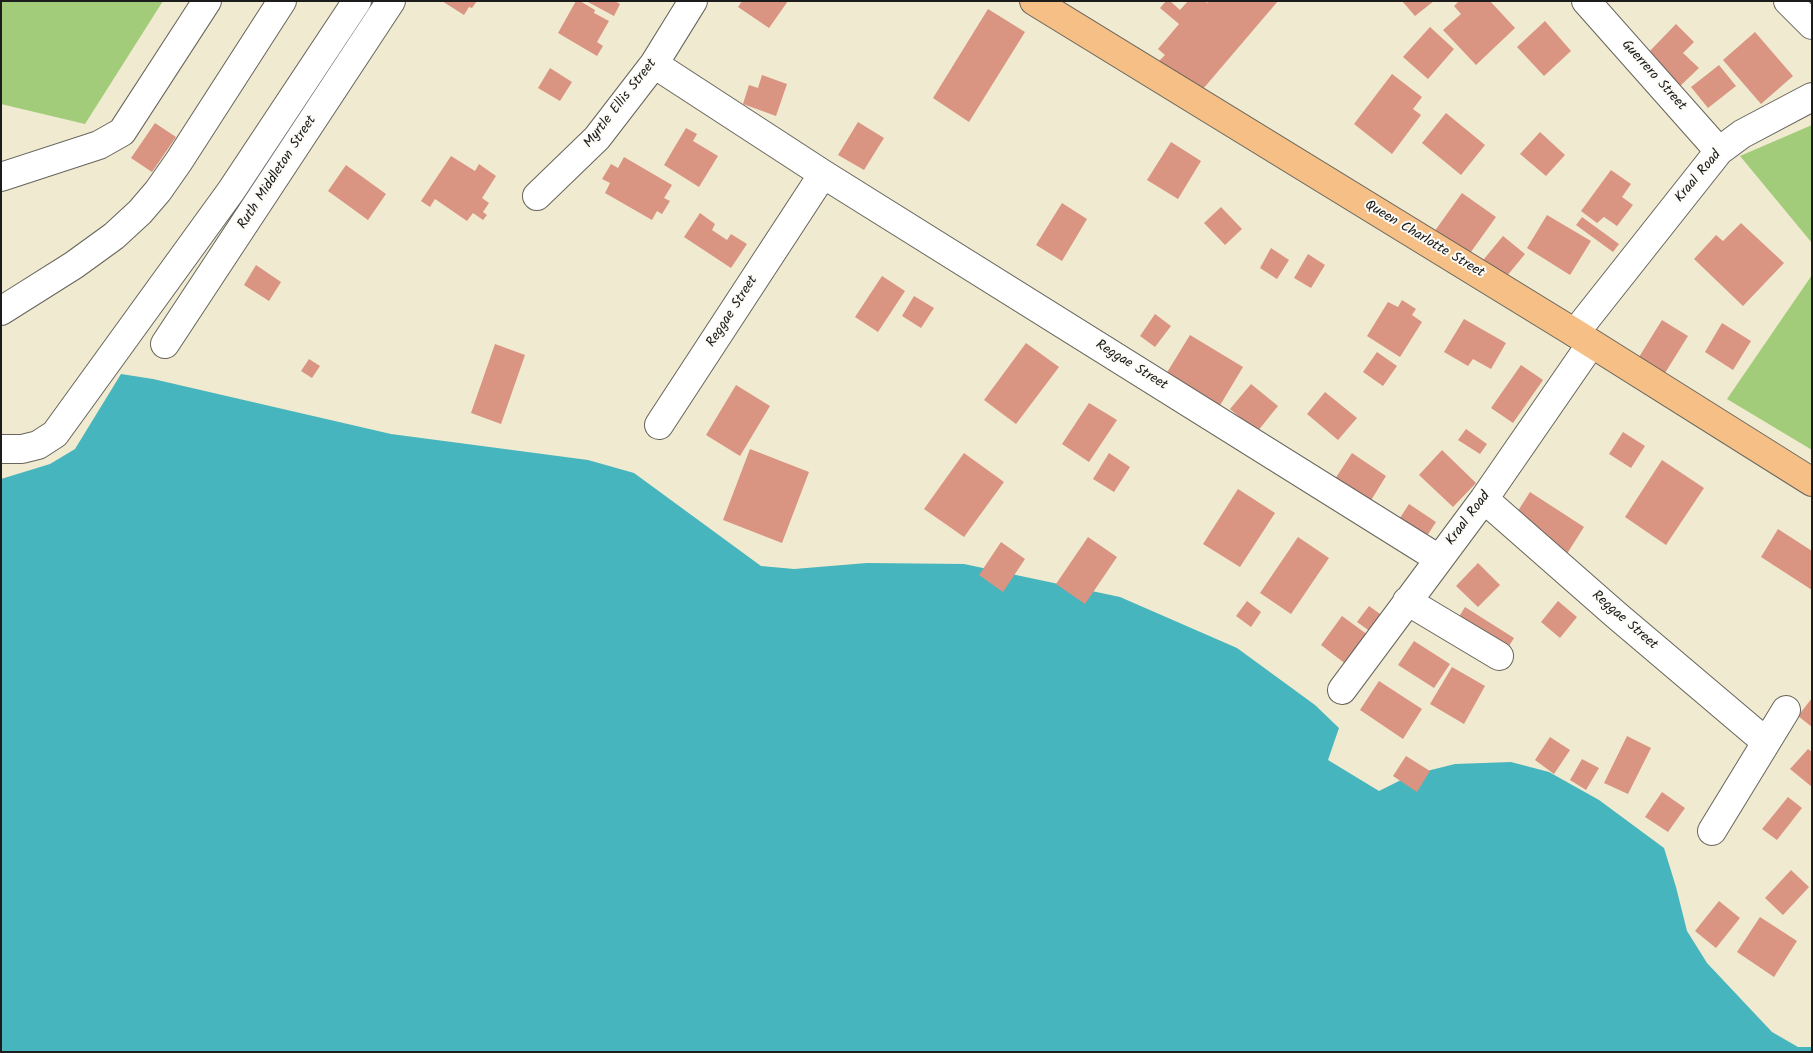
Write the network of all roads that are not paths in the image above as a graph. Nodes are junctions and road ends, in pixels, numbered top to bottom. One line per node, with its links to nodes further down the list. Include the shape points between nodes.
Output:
1 (207, 1): 14 (street, via 122,132 99,145)
2 (282, 1): 16 (street, via 179,161 140,212 74,265)
3 (357, 1): 20 (street, via 231,191 56,434 38,445)
4 (391, 1): 18 (street, Ruth Middleton Street)
5 (692, 1): 10 (street, Myrtle Ellis Street)
6 (1034, 1): 17 (main road, Queen Charlotte Street)
7 (1586, 1): 12 (street, Guerrero Street)
8 (1788, 1): 9 (street)
9 (1812, 25)
10 (654, 64): 13 (street, Reggae Street); 15 (street, Myrtle Ellis Street, via 597,138)
11 (1812, 98): 12 (street, Kraal Road, via 1742,134)
12 (1719, 151): 17 (street, Kraal Road)
13 (823, 174): 19 (street, Reggae Street); 23 (street, Reggae Street)
14 (1, 177)
15 (537, 196)
16 (1, 311)
17 (1583, 338): 21 (main road, Queen Charlotte Street); 22 (street, Kraal Road)
18 (165, 344)
19 (659, 425)
20 (1, 449)
21 (1812, 482)
22 (1484, 499): 23 (street, Kraal Road); 28 (street, Reggae Street)
23 (1439, 559): 24 (street, Kraal Road)
24 (1407, 601): 25 (street); 26 (street, Kraal Road)
25 (1499, 656)
26 (1342, 690)
27 (1786, 710): 28 (street)
28 (1766, 742): 29 (street)
29 (1712, 832)

